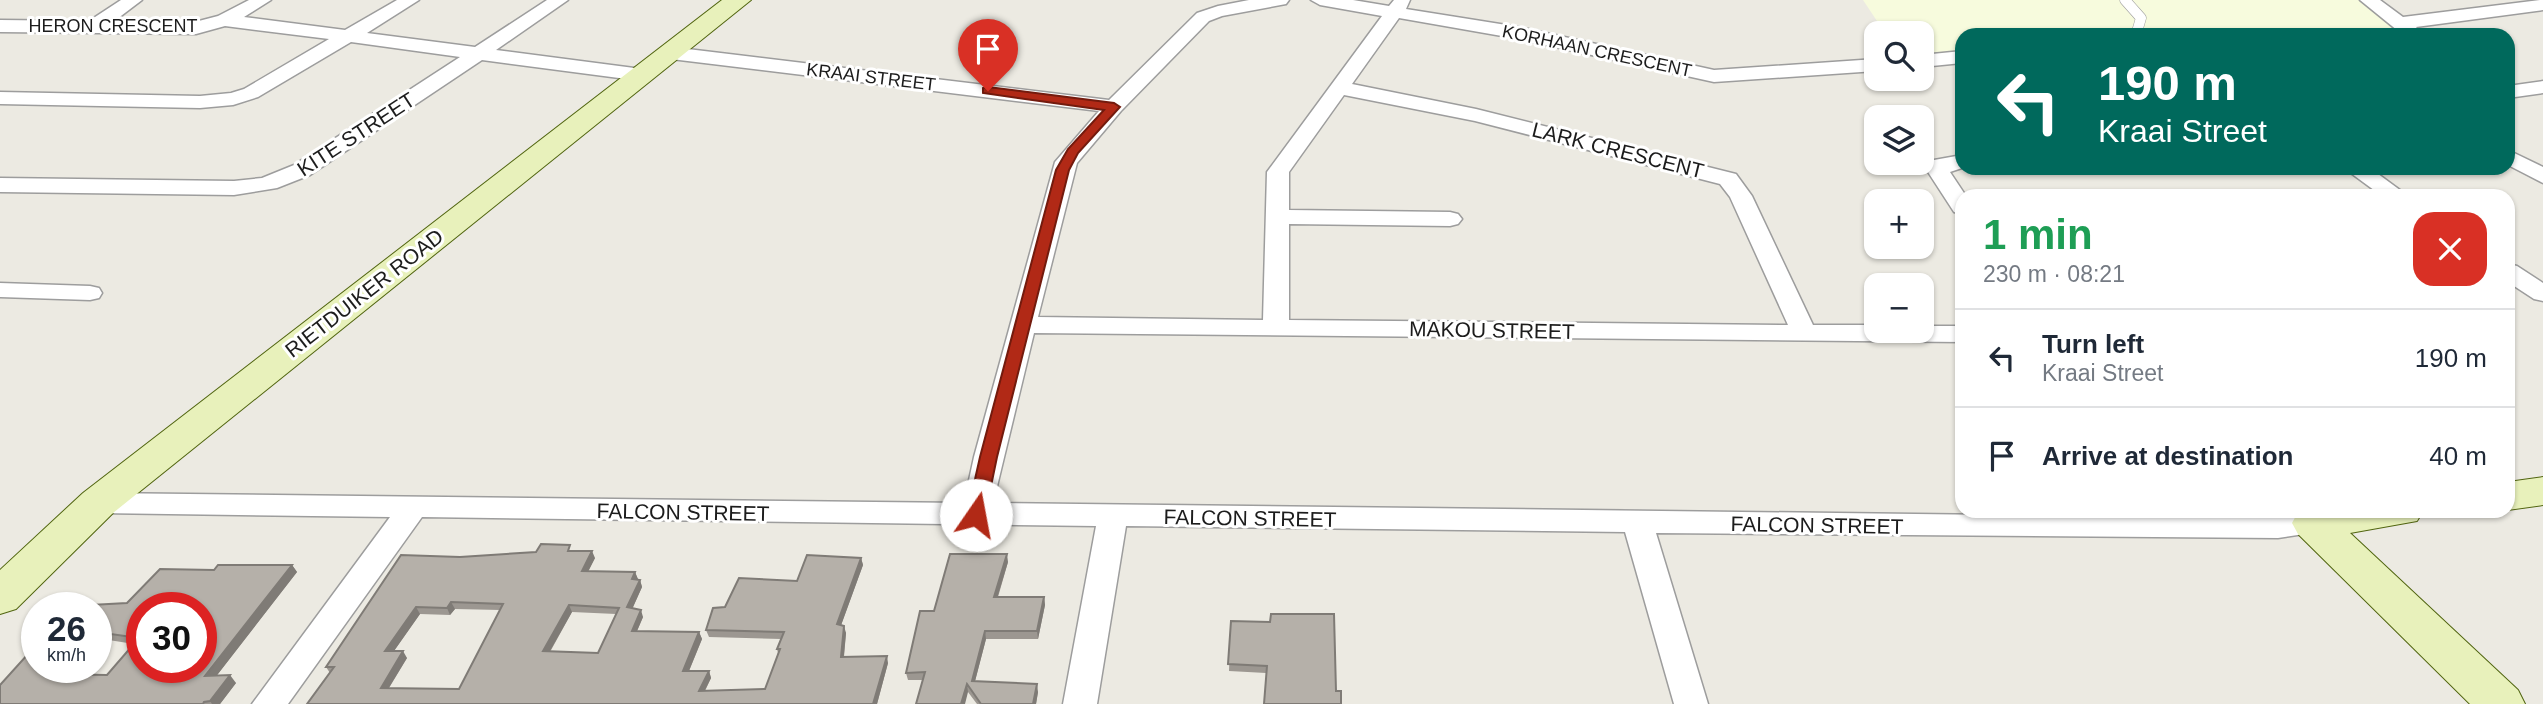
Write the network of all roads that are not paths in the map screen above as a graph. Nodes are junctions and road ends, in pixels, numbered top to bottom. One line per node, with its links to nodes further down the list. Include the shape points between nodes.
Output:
1 (133, 0): 15 (street)
2 (262, 0): 12 (street, HERON CRESCENT)
3 (410, 0): 18 (street)
4 (559, 0): 20 (street, KITE STREET)
5 (738, 0): 19 (street, RIETDUIKER ROAD)
6 (1280, 0): 29 (street, via 1203,17)
7 (1320, 0): 11 (street, KORHAAN CRESCENT)
8 (2125, 0): 16 (lane, via 2141,18)
9 (2369, 0): 13 (street)
10 (2543, 5): 13 (street)
11 (1399, 6): 23 (street, KORHAAN CRESCENT, via 1713,76); 26 (street)
12 (225, 20): 15 (street, HERON CRESCENT, via 196,28); 18 (street)
13 (2400, 23): 17 (street)
14 (0, 26): 15 (street, HERON CRESCENT)
15 (93, 27)
16 (2138, 28)
17 (2406, 28)
18 (347, 37): 20 (street); 28 (street, via 233,99)
19 (671, 53): 24 (street, RIETDUIKER ROAD); 29 (street, KRAAI STREET)
20 (478, 54): 24 (street); 34 (street, KITE STREET, via 302,170 267,184 234,188)
21 (1955, 58): 22 (street)
22 (1934, 60)
23 (1864, 66)
24 (642, 75): 47 (street, RIETDUIKER ROAD)
25 (2543, 87): 27 (street)
26 (1339, 88): 37 (street, via 1280,166); 43 (street, LARK CRESCENT, via 1476,115 1728,179 1741,196)
27 (2515, 91)
28 (0, 98)
29 (1114, 107): 41 (street, via 1066,162)
30 (2515, 160): 33 (street)
31 (1955, 163): 36 (street, via 1942,166 1939,172)
32 (2366, 175): 35 (street)
33 (2543, 176)
34 (0, 185)
35 (2386, 189)
36 (1955, 197)
37 (1278, 217): 38 (street); 42 (street)
38 (1450, 219)
39 (0, 290): 40 (street)
40 (90, 293)
41 (1023, 325): 42 (street, MAKOU STREET); 49 (street)
42 (1276, 327): 43 (street, MAKOU STREET)
43 (1804, 332): 44 (street, MAKOU STREET)
44 (1955, 334)
45 (2543, 491): 46 (street)
46 (2515, 495)
47 (98, 503): 48 (street, FALCON STREET); 54 (street, RIETDUIKER ROAD)
48 (412, 509): 49 (street, FALCON STREET); 55 (street)
49 (976, 515): 50 (street, FALCON STREET)
50 (1113, 516): 52 (street, FALCON STREET); 56 (street)
51 (2350, 518): 53 (street, FALCON STREET)
52 (1638, 523): 53 (street, FALCON STREET, via 2217,529); 57 (street)
53 (2313, 523): 58 (street)
54 (0, 597)
55 (269, 704)
56 (1080, 704)
57 (1691, 704)
58 (2501, 704)

